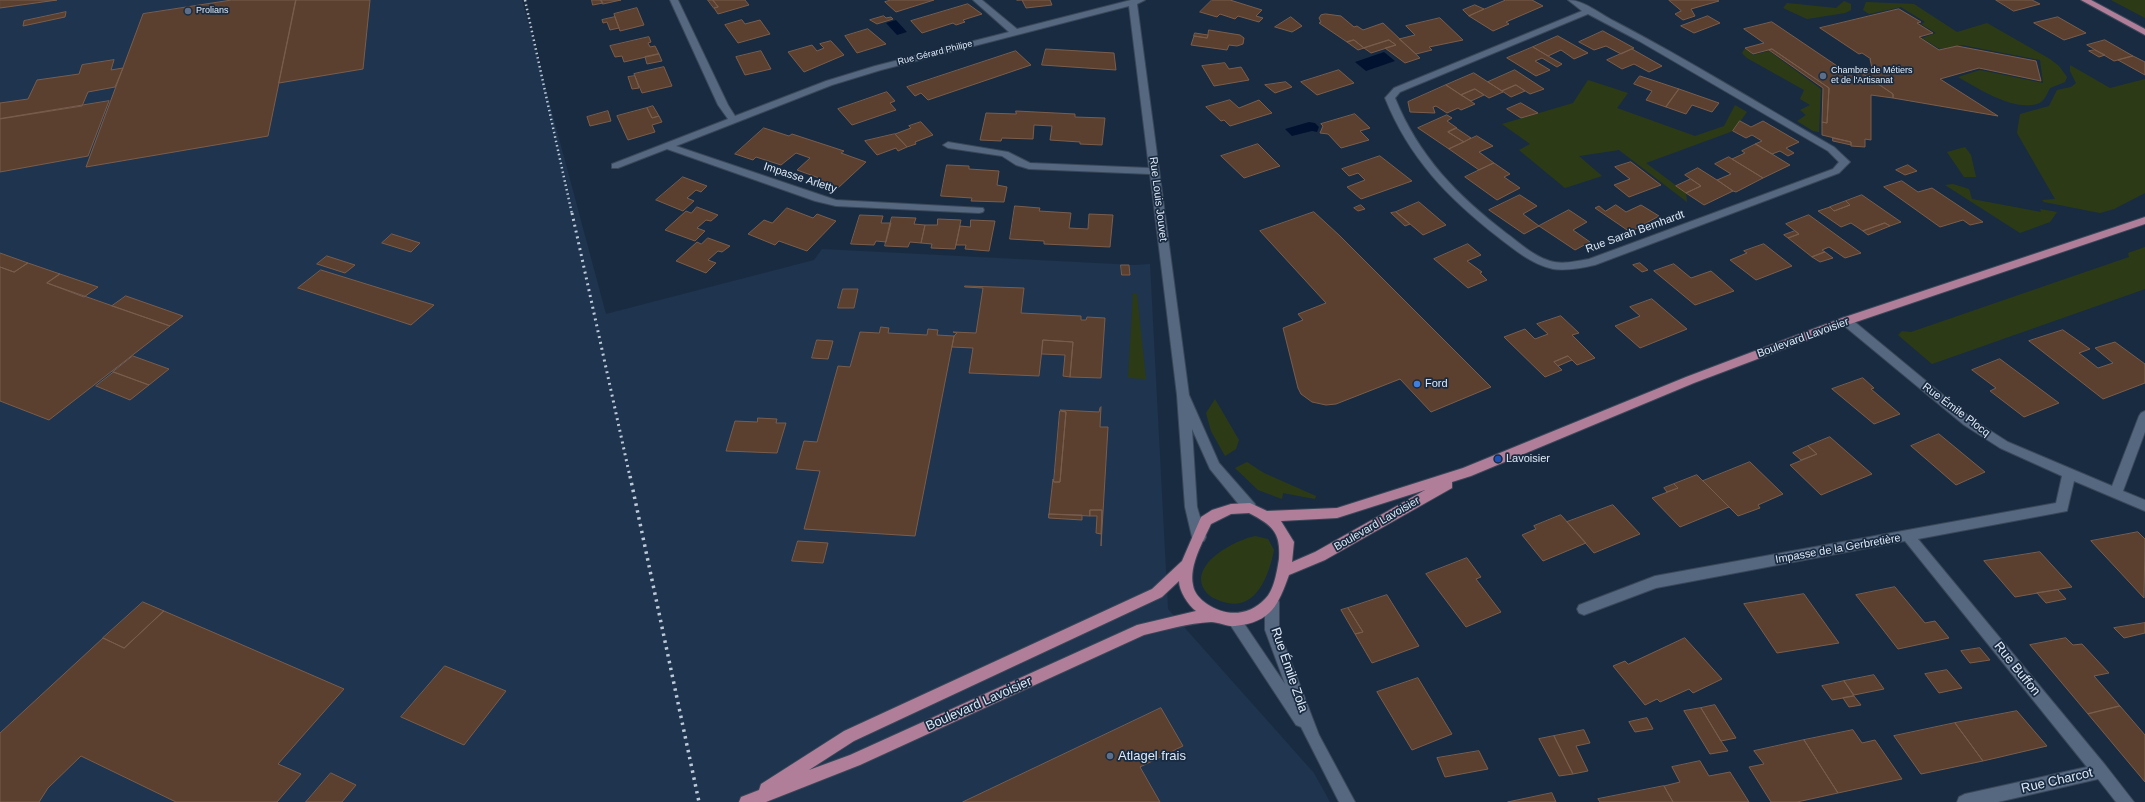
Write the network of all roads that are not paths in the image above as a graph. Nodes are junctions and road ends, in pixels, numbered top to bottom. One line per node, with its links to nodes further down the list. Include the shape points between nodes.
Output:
1 (674, 0): 9 (street, via 723,105)
2 (977, 0): 8 (street)
3 (1572, 0): 6 (street, Rue Sarah Bernhardt)
4 (2085, 0): 7 (main road)
5 (1137, 1): 8 (street, Rue Gérard Philipe); 13 (street, Rue Louis Jouvet)
6 (1588, 11): 6 (street, Rue Sarah Bernhardt, via 1642,39 1831,149 1845,162 1836,171 1591,262 1552,265 1538,259 1518,247 1462,203 1423,159 1396,117 1390,98 1397,90)
7 (2145, 32)
8 (1016, 33): 9 (street, Rue Gérard Philipe, via 878,68 795,95)
9 (733, 120): 11 (street, Rue Gérard Philipe)
10 (948, 145): 13 (street, via 1005,154 1029,166)
11 (666, 146): 12 (street, Rue Gérard Philipe); 14 (street, Impasse Arletty, via 836,203)
12 (615, 166)
13 (1154, 171): 17 (street, Rue Louis Jouvet)
14 (979, 210)
15 (2145, 220): 16 (main road, Boulevard Lavoisier)
16 (1846, 321): 19 (main road, Boulevard Lavoisier, via 1690,380); 20 (street, Rue Émile Plocq, via 1968,422 2004,444)
17 (1182, 396): 23 (street, Rue Louis Jouvet, via 1214,466); 26 (street, Rue Louis Jouvet, via 1191,507)
18 (2145, 416): 21 (street)
19 (1467, 472): 24 (main road, Boulevard Lavoisier, via 1337,513); 28 (main road, Boulevard Lavoisier, via 1320,556)
20 (2069, 473): 21 (street, Rue Émile Plocq); 25 (street, Impasse de la Gerbretière, via 2062,507)
21 (2116, 492): 22 (street, Rue Émile Plocq)
22 (2145, 506)
23 (1250, 508): 24 (main road, Boulevard Lavoisier); 26 (main road, Boulevard Lavoisier, via 1231,509 1217,514 1206,521)
24 (1266, 516): 28 (main road, Boulevard Lavoisier, via 1279,527 1287,542)
25 (1908, 536): 30 (street, Impasse de la Gerbretière, via 1654,582); 34 (street, Rue Buffon)
26 (1199, 537): 27 (main road, Boulevard Lavoisier)
27 (1187, 565): 31 (main road, Boulevard Lavoisier, via 1186,586 1194,603); 35 (main road, Boulevard Lavoisier, via 1157,593 848,736)
28 (1284, 570): 29 (main road, Boulevard Lavoisier)
29 (1272, 602): 32 (main road, Boulevard Lavoisier, via 1260,612); 33 (street, Rue Émile Zola, via 1272,630)
30 (1584, 609)
31 (1213, 616): 32 (main road, Boulevard Lavoisier); 35 (main road, Boulevard Lavoisier, via 1190,618 1142,629 855,760)
32 (1234, 620): 33 (street, Rue Émile Zola)
33 (1313, 738): 36 (street, Rue Émile Zola)
34 (2101, 771): 37 (street, Rue Charcot); 38 (street, Rue Buffon)
35 (747, 802)
36 (1347, 802)
37 (1965, 802)
38 (2126, 802)

